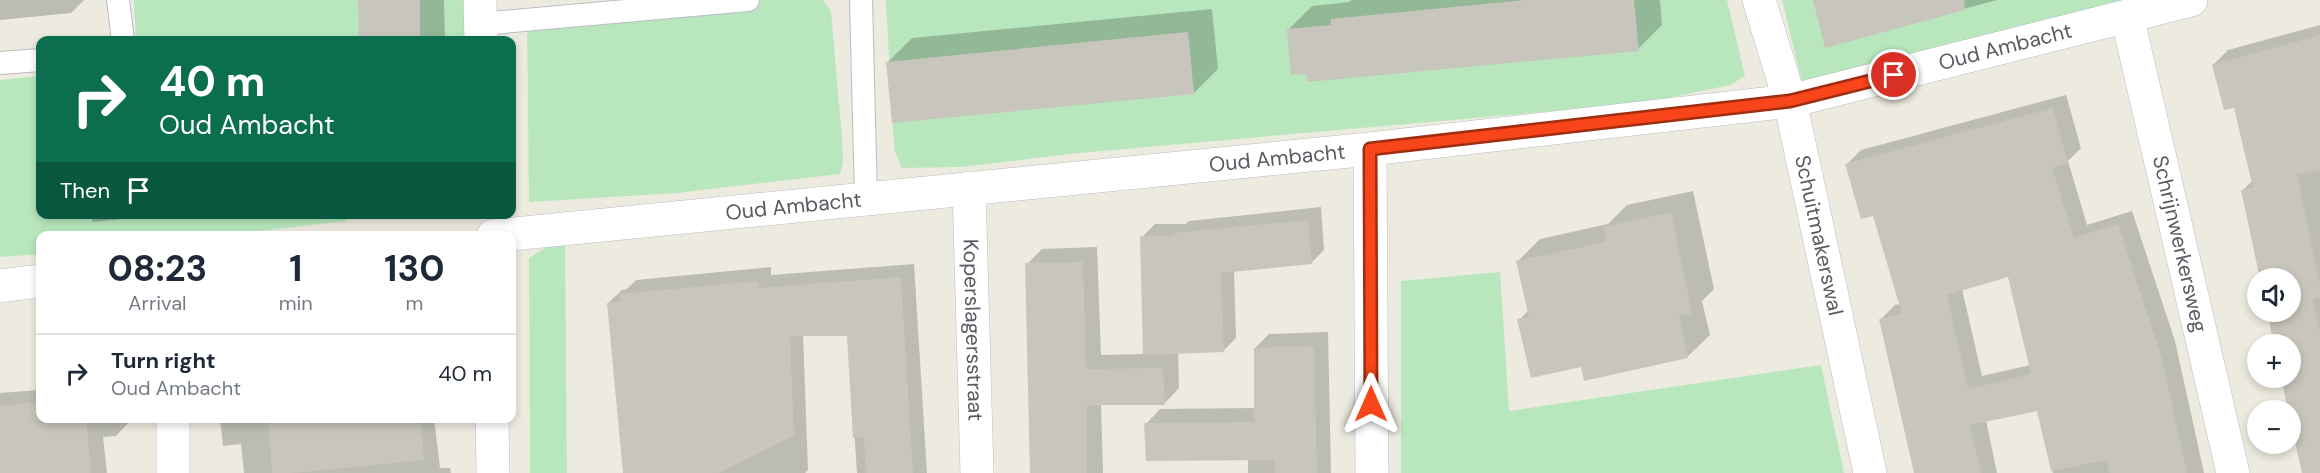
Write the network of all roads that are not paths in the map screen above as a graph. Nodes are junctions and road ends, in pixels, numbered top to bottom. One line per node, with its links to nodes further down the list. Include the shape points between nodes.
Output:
1 (118, 0): 8 (lane)
2 (748, 0): 7 (lane)
3 (861, 0): 14 (lane)
4 (1758, 0): 11 (street, Schuitmakerswal)
5 (2191, 0): 6 (street, Oud Ambacht)
6 (2127, 16): 11 (street, Oud Ambacht); 25 (street, Schrijnwerkersweg)
7 (481, 22)
8 (122, 36)
9 (36, 60): 10 (lane)
10 (0, 63)
11 (1790, 101): 12 (street, Oud Ambacht); 24 (street, Schuitmakerswal)
12 (1370, 149): 13 (street, Oud Ambacht); 23 (street)
13 (969, 189): 14 (street, Oud Ambacht); 22 (street, Koperslagersstraat)
14 (866, 199): 15 (street, Oud Ambacht)
15 (516, 233)
16 (36, 282): 17 (street)
17 (0, 286)
18 (173, 423): 20 (street)
19 (492, 423): 21 (street)
20 (173, 473)
21 (493, 473)
22 (977, 473)
23 (1372, 473)
24 (1870, 473)
25 (2233, 473)

